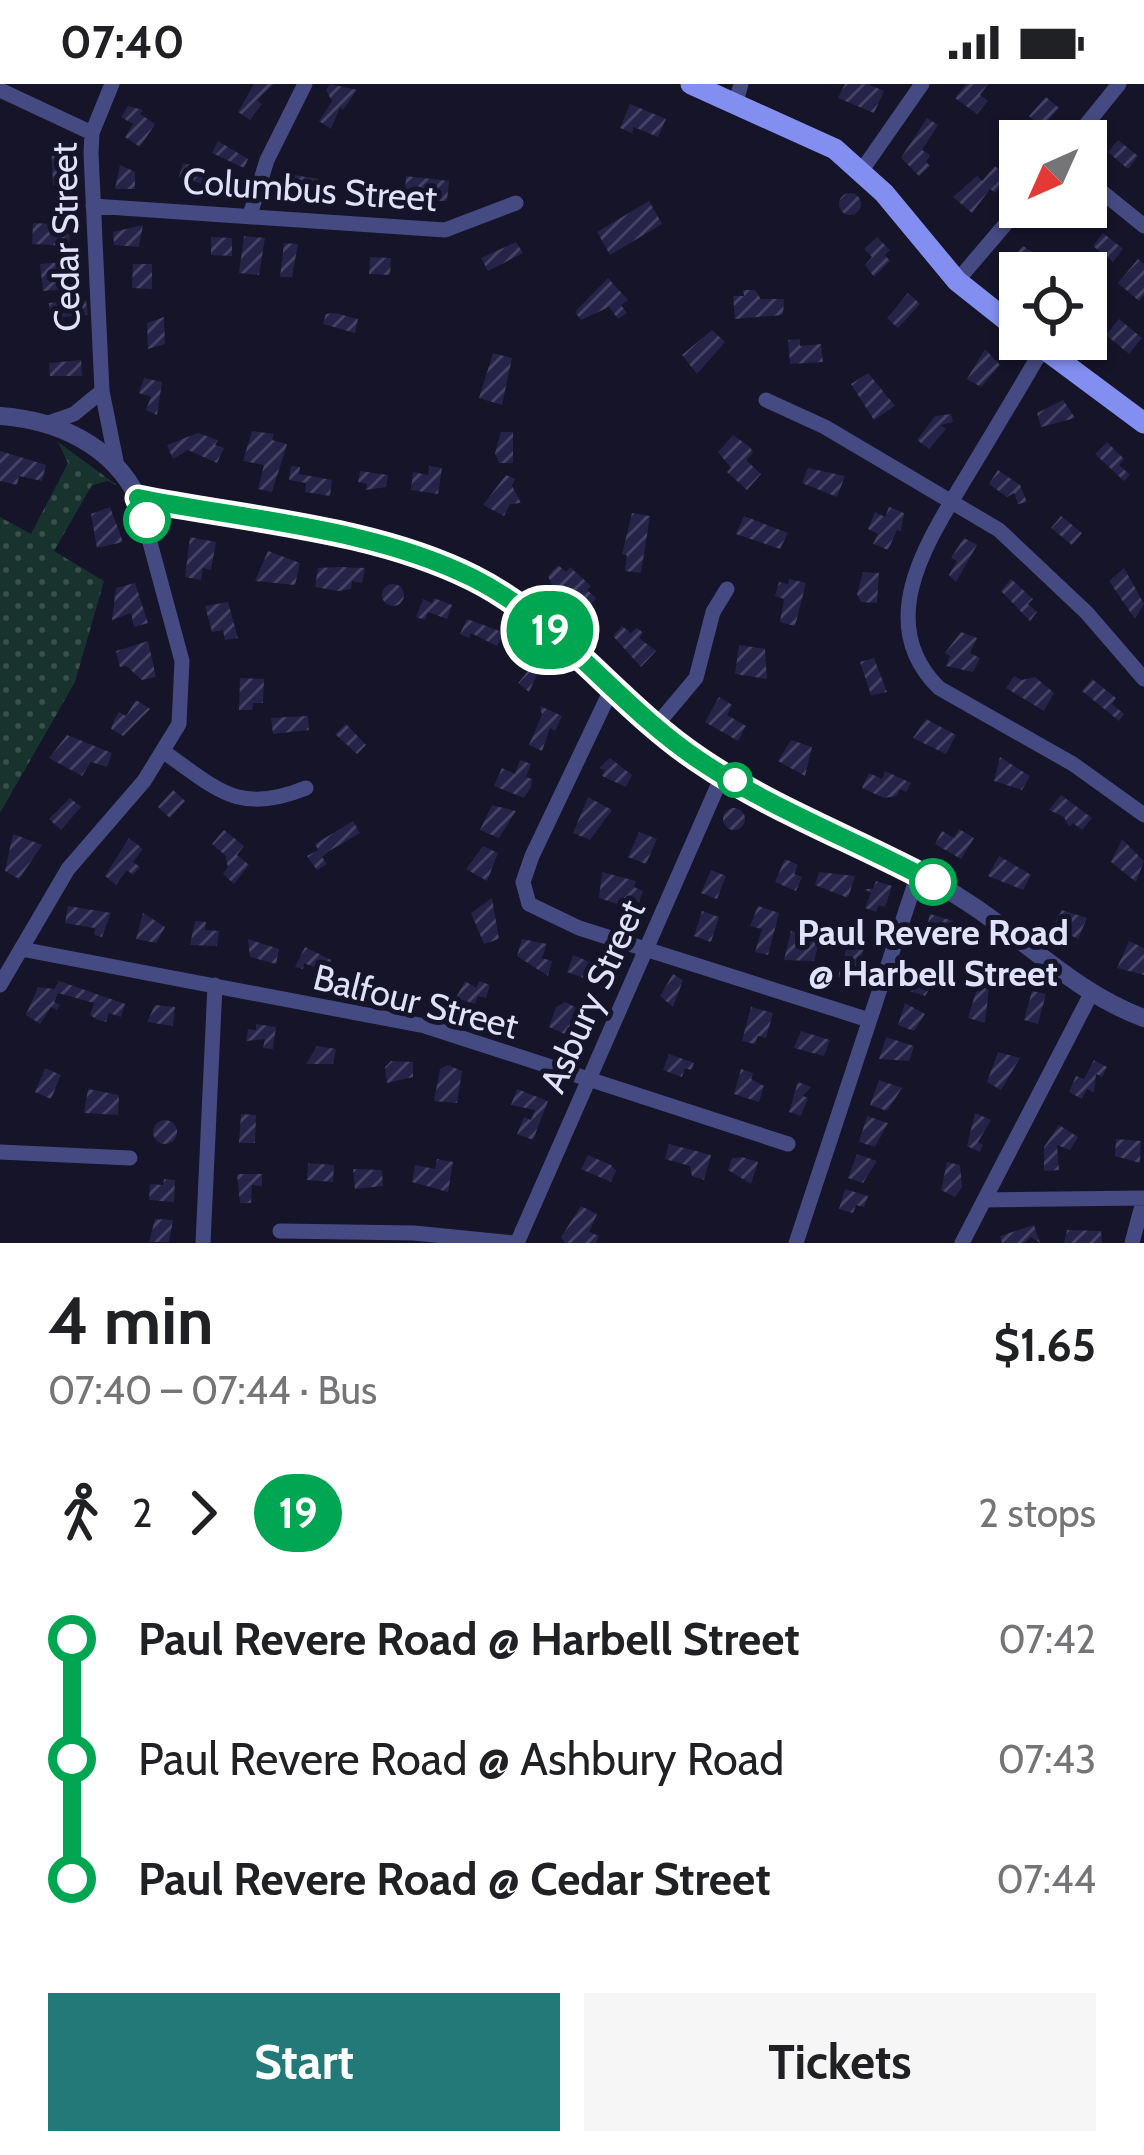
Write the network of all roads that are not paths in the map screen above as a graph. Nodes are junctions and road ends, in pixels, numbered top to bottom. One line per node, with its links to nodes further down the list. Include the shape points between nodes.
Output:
1 (112, 84): 9 (street, Cedar Street)
2 (305, 84): 14 (street, via 266,160)
3 (692, 84): 7 (main road)
4 (922, 84): 10 (street)
5 (1119, 84): 8 (street)
6 (0, 90): 9 (street)
7 (738, 93): 10 (main road)
8 (1090, 120)
9 (92, 133): 13 (street, Cedar Street)
10 (862, 170): 17 (main road)
11 (1107, 195): 15 (street)
12 (516, 202): 14 (street, Columbus Street, via 446,230)
13 (93, 206): 14 (street, Columbus Street); 21 (street, Cedar Street)
14 (250, 214)
15 (1144, 226)
16 (1002, 228): 17 (street)
17 (957, 281): 18 (main road)
18 (999, 314)
19 (1028, 360): 28 (street)
20 (1060, 360): 25 (main road)
21 (102, 391): 24 (street); 26 (street, Cedar Street)
22 (766, 400): 28 (street)
23 (0, 416): 24 (street)
24 (49, 423): 26 (street)
25 (1144, 423)
26 (117, 466): 27 (street, Cedar Street)
27 (138, 498): 31 (street, via 444,565 538,619); 33 (street, Cedar Street, via 183,670 179,724)
28 (952, 500): 30 (street, via 1026,553); 36 (street, via 924,546 908,605 922,671)
29 (727, 590): 32 (street, via 696,679)
30 (1144, 679)
31 (611, 690): 32 (street); 39 (street, via 523,882 538,912)
32 (655, 728): 34 (street)
33 (164, 752): 35 (street, via 242,800 273,801); 38 (street, Cedar Street, via 68,869)
34 (723, 774): 37 (street); 39 (street, Asbury Street)
35 (305, 788)
36 (1144, 815)
37 (918, 874): 42 (street); 44 (street)
38 (21, 949): 40 (street, Balfour Street); 41 (street, Cedar Street)
39 (645, 949): 44 (street); 45 (street, Asbury Street)
40 (215, 985): 45 (street, Balfour Street, via 425,1026); 52 (street)
41 (0, 986)
42 (1092, 992): 43 (street); 50 (street)
43 (1144, 1018)
44 (869, 1019): 54 (street)
45 (587, 1080): 46 (street, Balfour Street); 53 (street, Asbury Street)
46 (788, 1144)
47 (0, 1152): 48 (street)
48 (130, 1158)
49 (1144, 1198): 50 (street); 56 (street)
50 (984, 1200): 55 (street)
51 (280, 1232): 53 (street)
52 (203, 1243)
53 (515, 1243)
54 (796, 1243)
55 (962, 1243)
56 (1132, 1243)

